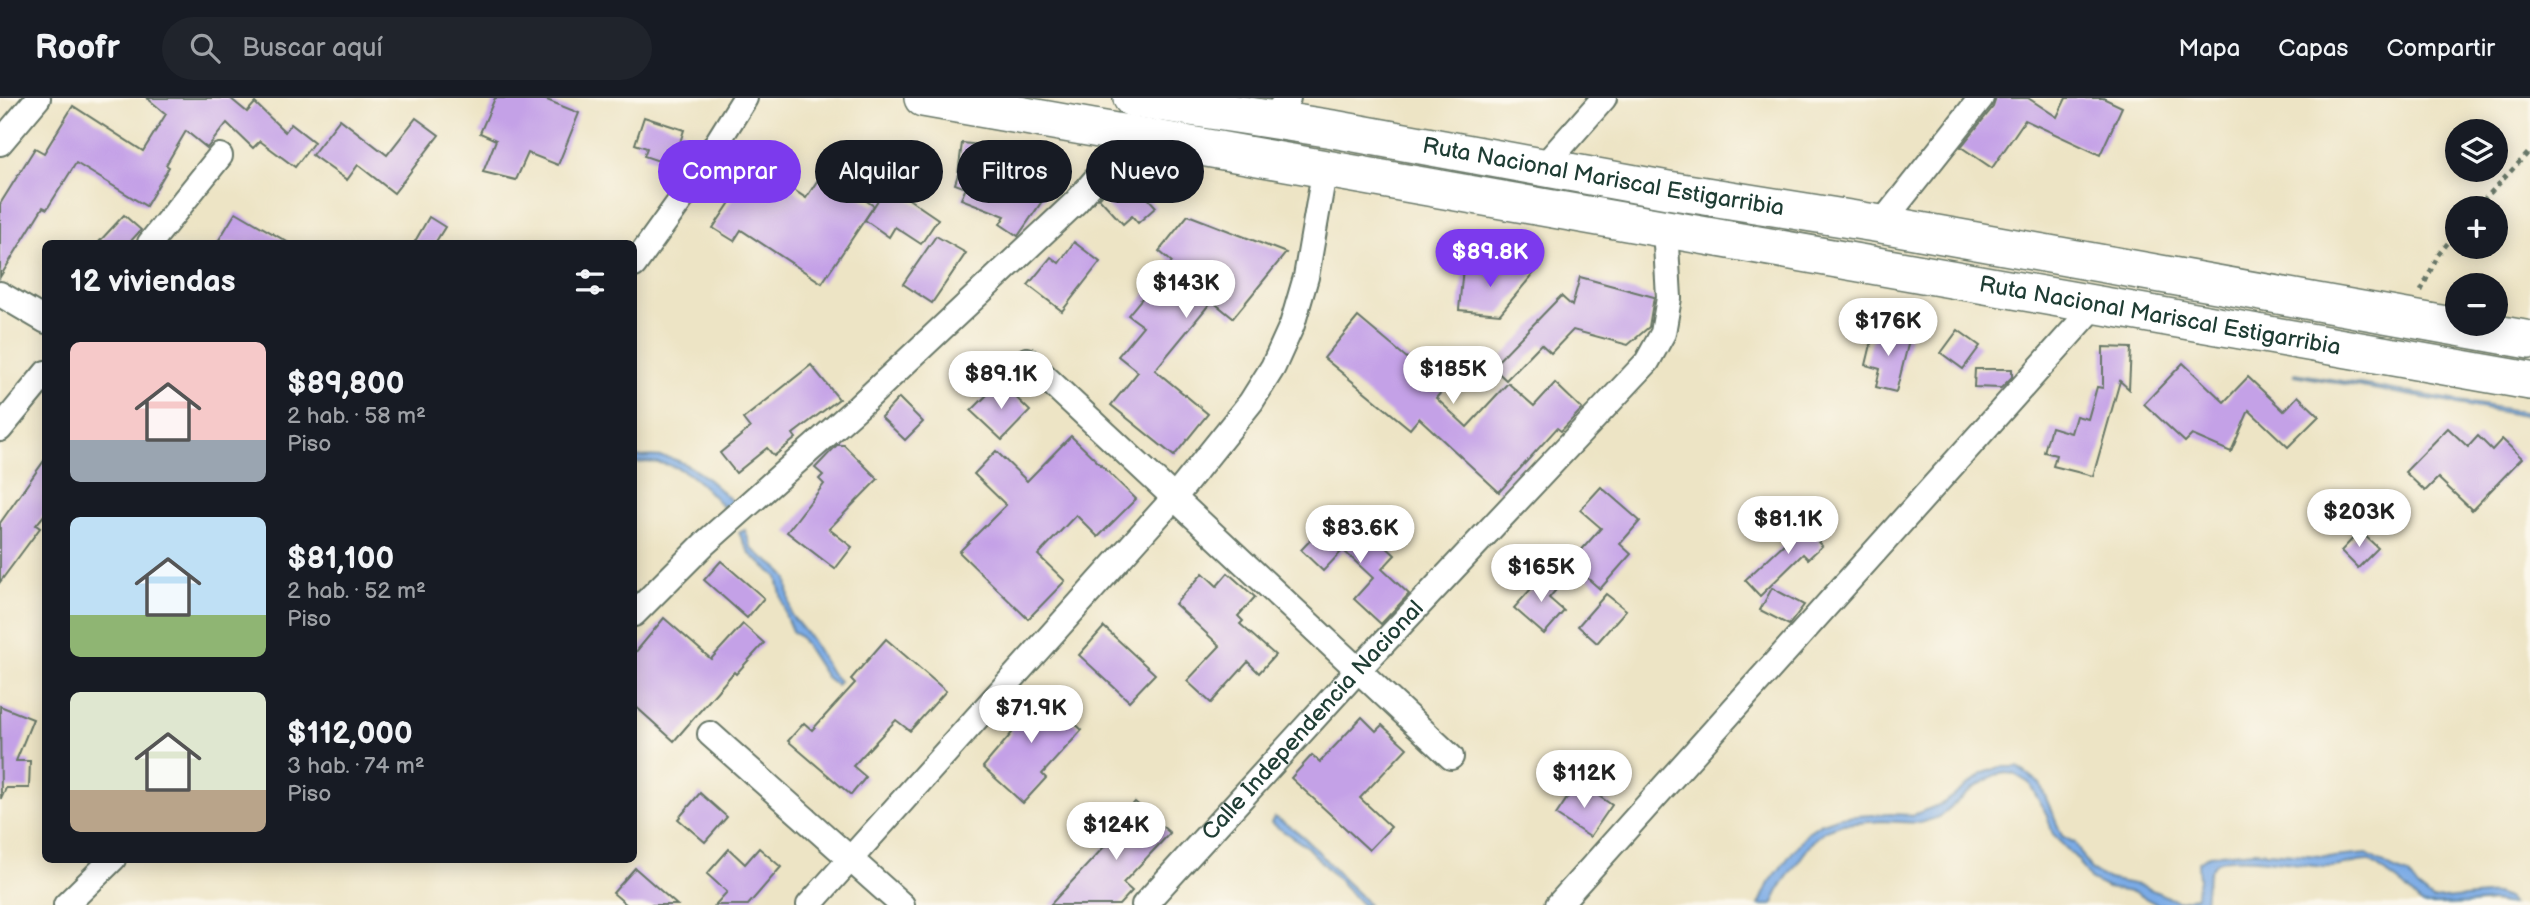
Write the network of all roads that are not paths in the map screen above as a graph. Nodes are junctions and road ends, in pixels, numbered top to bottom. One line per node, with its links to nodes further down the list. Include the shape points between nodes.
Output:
1 (38, 98): 9 (street)
2 (745, 98): 16 (street)
3 (923, 98): 8 (highway, Ruta Nacional Mariscal Estigarribia)
4 (1132, 98): 7 (highway, Ruta Nacional Mariscal Estigarribia)
5 (1604, 98): 12 (street)
6 (1981, 98): 13 (street)
7 (1279, 109): 12 (highway, Ruta Nacional Mariscal Estigarribia, via 1333,129)
8 (1135, 134): 11 (highway, Ruta Nacional Mariscal Estigarribia); 26 (street, via 1076,202)
9 (0, 143)
10 (220, 156): 15 (street)
11 (1325, 167): 14 (highway, Ruta Nacional Mariscal Estigarribia); 25 (street, via 1306,276 1273,368)
12 (1543, 167): 13 (highway, Ruta Nacional Mariscal Estigarribia)
13 (1881, 224): 20 (highway, Ruta Nacional Mariscal Estigarribia)
14 (1665, 227): 18 (highway, Ruta Nacional Mariscal Estigarribia); 27 (street, Calle Independencia Nacional, via 1669,298 1663,333 1647,362)
15 (152, 240)
16 (637, 261)
17 (0, 294): 19 (street)
18 (2095, 306): 23 (highway, Ruta Nacional Mariscal Estigarribia); 36 (street)
19 (42, 319)
20 (2530, 340)
21 (1027, 360): 25 (street)
22 (42, 378): 24 (street)
23 (2530, 381)
24 (0, 429)
25 (1174, 498): 27 (street); 30 (street)
26 (637, 611)
27 (1358, 670): 29 (street); 35 (street, Calle Independencia Nacional)
28 (710, 734): 30 (street)
29 (1451, 757)
30 (849, 858): 33 (street); 34 (street)
31 (109, 863): 32 (street)
32 (66, 905)
33 (809, 905)
34 (902, 905)
35 (1144, 905)
36 (1558, 905)

